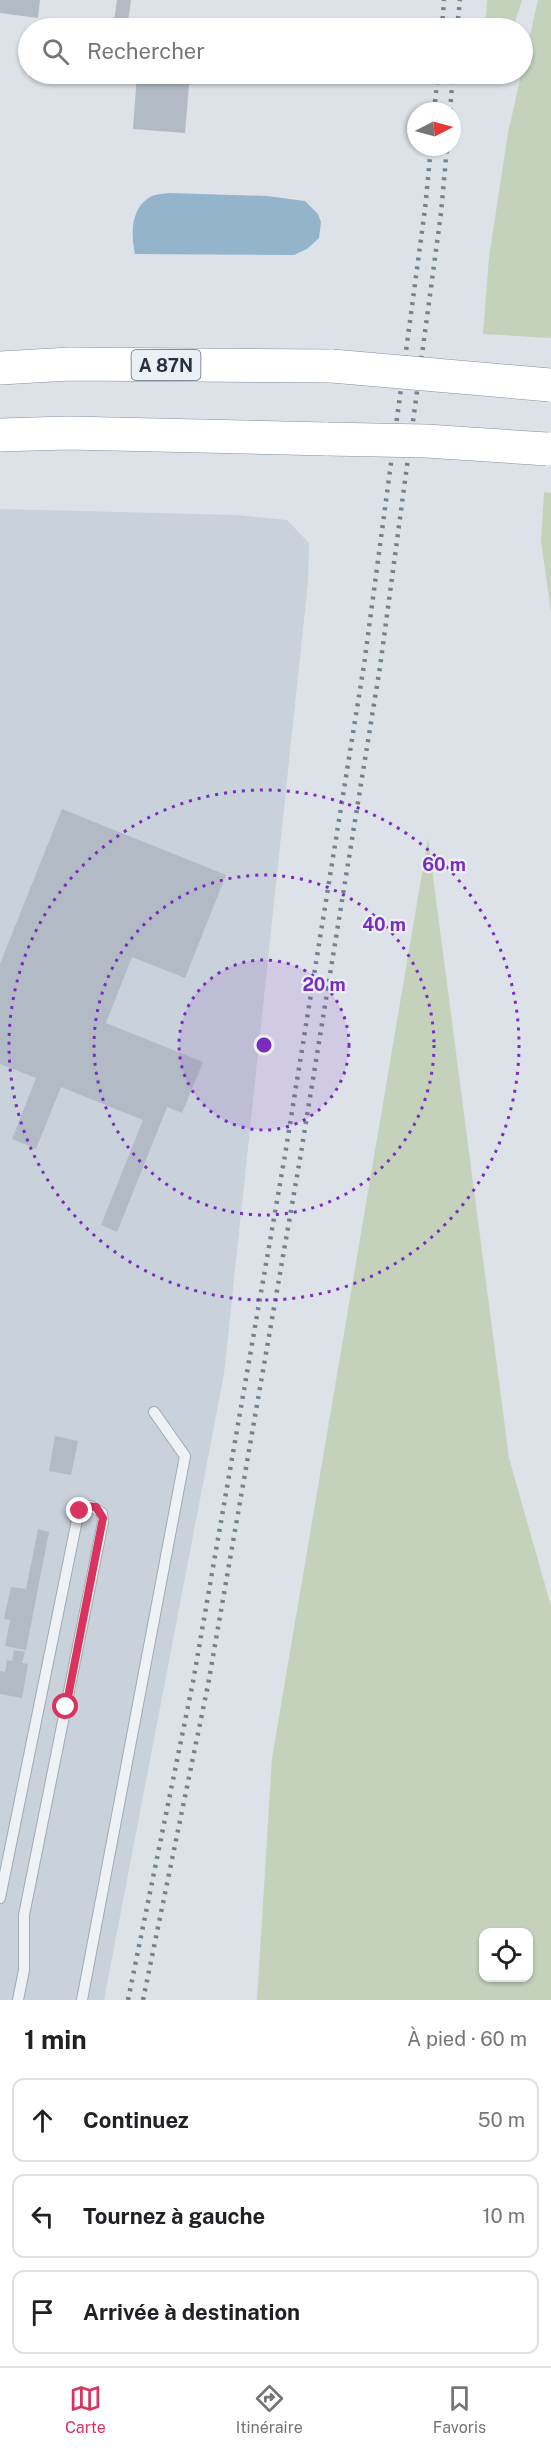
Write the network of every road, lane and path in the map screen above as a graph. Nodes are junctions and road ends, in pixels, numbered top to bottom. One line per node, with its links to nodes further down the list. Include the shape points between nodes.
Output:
1 (0, 368): 2 (highway, A 87N, bridge, via 70,364 332,366)
2 (551, 385)
3 (0, 435): 4 (highway, bridge, via 426,441)
4 (549, 449)
5 (154, 1412): 8 (lane, via 184,1456)
6 (0, 1898): 7 (lane, via 78,1515 82,1508 96,1507 102,1513 102,1522 24,1915 24,1970)
7 (18, 2000)
8 (82, 2000)

